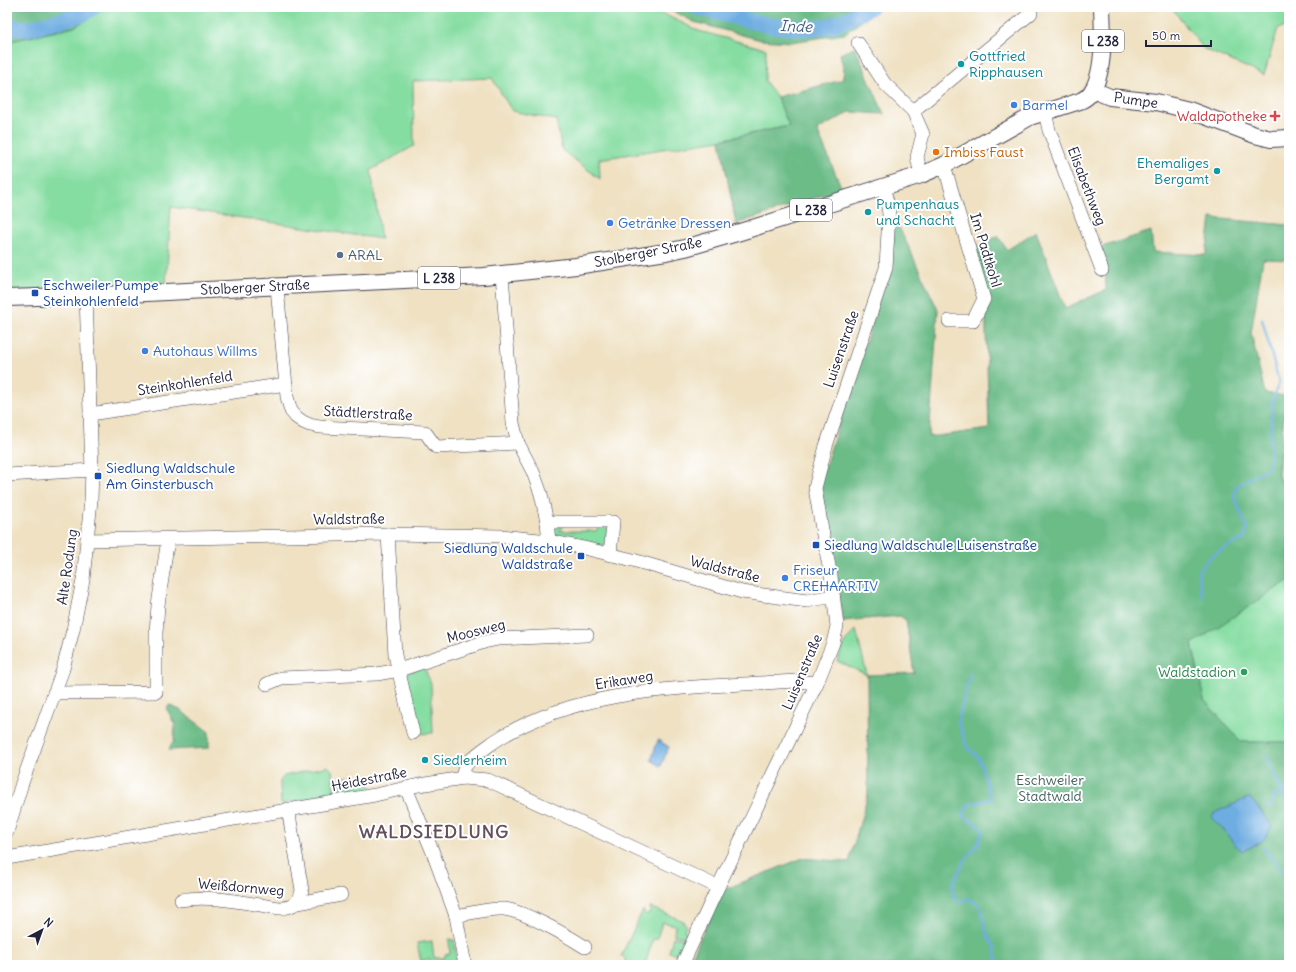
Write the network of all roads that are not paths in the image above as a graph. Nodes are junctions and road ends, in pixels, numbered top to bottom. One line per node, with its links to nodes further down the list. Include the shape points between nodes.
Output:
1 (1102, 7): 4 (main road, L 238, via 1101,57)
2 (1030, 14): 5 (street)
3 (858, 43): 5 (street, via 886,84)
4 (1093, 90): 6 (main road, L 238, via 1080,101); 7 (main road, Pumpe, via 1110,97 1160,103 1189,110 1271,139)
5 (913, 110): 9 (street, via 923,134 917,157)
6 (1045, 112): 8 (main road, L 238, via 1030,117); 11 (street, Elisabethweg, via 1049,130)
7 (1289, 138)
8 (944, 165): 9 (main road, L 238); 16 (street, Im Padtkohl, via 984,299 973,321)
9 (921, 175): 10 (main road, L 238)
10 (883, 187): 12 (main road, Stolberger Straße / L 238, via 740,232 672,250 576,266); 28 (street, Luisenstraße, via 889,214 886,268 826,446 815,488)
11 (1102, 270)
12 (502, 274): 13 (main road, Stolberger Straße / L 238); 19 (street, via 513,423)
13 (277, 287): 14 (main road, Stolberger Straße / L 238); 17 (street, Städtlerstraße)
14 (86, 296): 15 (main road, Stolberger Straße / L 238); 18 (street, Alte Rodung)
15 (7, 298)
16 (949, 321)
17 (286, 384): 18 (street, Steinkohlenfeld); 19 (street, Städtlerstraße, via 291,411 310,425 425,432 436,447)
18 (90, 414): 20 (street, Alte Rodung)
19 (518, 443): 22 (street, via 539,487)
20 (92, 470): 21 (street); 25 (street, Alte Rodung)
21 (7, 475)
22 (547, 522): 26 (street); 27 (street, via 612,522)
23 (388, 534): 24 (street, Waldstraße); 26 (street, Waldstraße, via 501,536); 30 (street, via 395,655)
24 (168, 539): 25 (street, Waldstraße); 33 (street, via 158,605 156,692)
25 (87, 540): 33 (street, Alte Rodung, via 83,580 73,630)
26 (549, 541): 27 (street, Waldstraße)
27 (610, 555): 28 (street, Waldstraße, via 742,592 807,601)
28 (833, 596): 31 (street, Luisenstraße, via 837,626)
29 (587, 635): 30 (street, Moosweg, via 498,639)
30 (399, 670): 32 (street, Moosweg, via 377,674 281,678); 34 (street)
31 (817, 683): 35 (street, Erikaweg, via 795,681 654,691 580,704 536,719 503,736 478,753 464,768); 40 (street, Luisenstraße)
32 (267, 684)
33 (54, 693): 38 (street, Alte Rodung)
34 (413, 733)
35 (463, 778): 36 (street, Heidestraße); 40 (street, Heidestraße, via 488,780)
36 (406, 788): 37 (street, Heidestraße); 44 (street)
37 (288, 809): 39 (street, Heidestraße); 43 (street, Weißdornweg, via 302,890)
38 (7, 832)
39 (7, 858)
40 (718, 887): 47 (street, Luisenstraße)
41 (341, 895): 43 (street, Weißdornweg)
42 (181, 900): 43 (street, Weißdornweg, via 206,898 279,908)
43 (298, 903)
44 (456, 916): 45 (street, via 489,910 511,910 572,938); 46 (street)
45 (585, 947)
46 (465, 965)
47 (682, 965)

